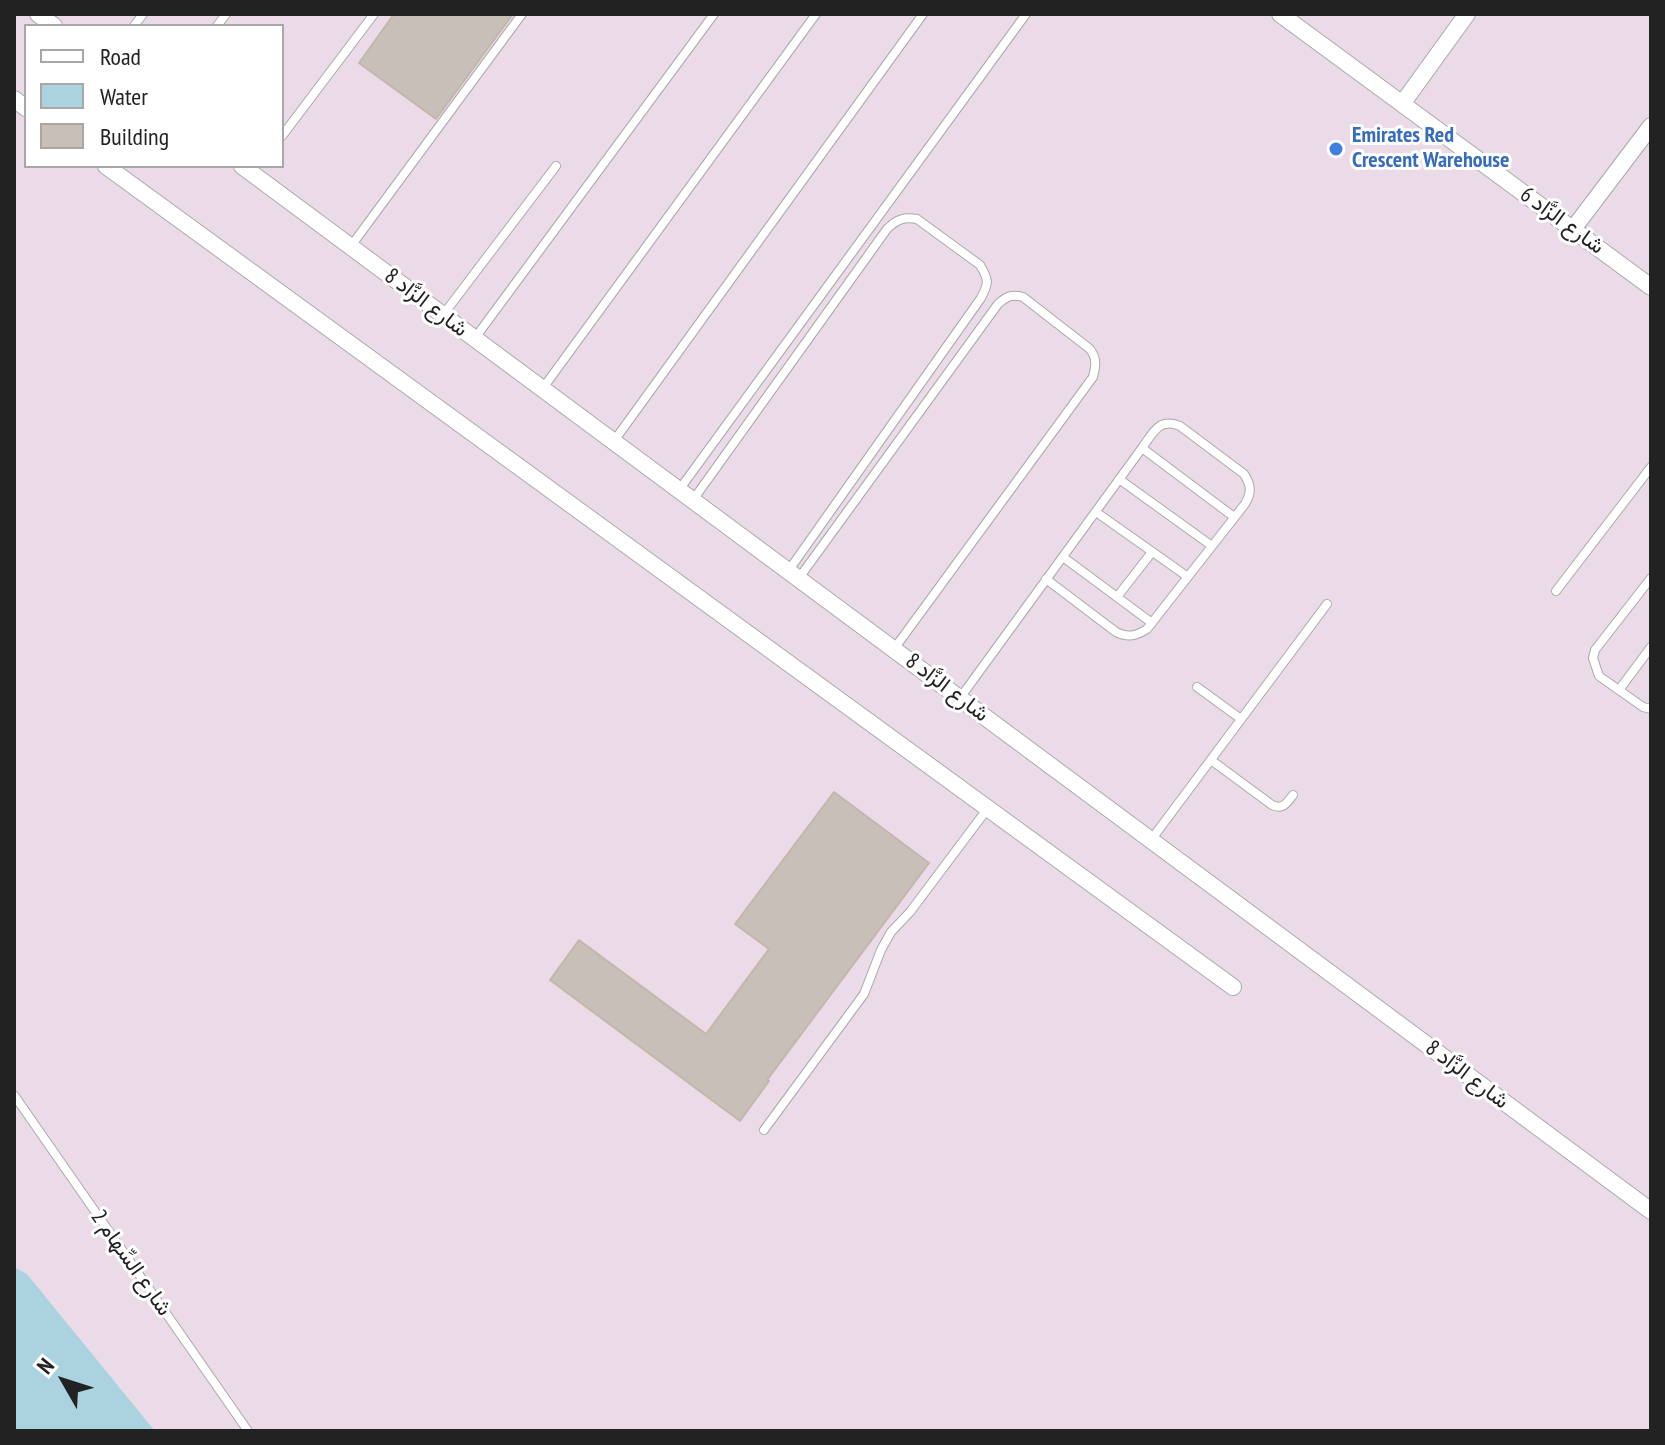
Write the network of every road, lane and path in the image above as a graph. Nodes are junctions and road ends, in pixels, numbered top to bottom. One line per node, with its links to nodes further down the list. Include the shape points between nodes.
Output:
1 (374, 14): 11 (lane)
2 (522, 14): 16 (lane)
3 (714, 14): 19 (lane)
4 (816, 14): 20 (lane)
5 (923, 14): 21 (lane)
6 (1026, 14): 25 (lane)
7 (1280, 14): 9 (street, شارع الزَّاد 6)
8 (1467, 14): 9 (street)
9 (1402, 104): 15 (street, شارع الزَّاد 6)
10 (1651, 126): 15 (street)
11 (284, 133)
12 (556, 166): 18 (lane)
13 (109, 168): 49 (street)
14 (252, 169): 16 (street, شارع الزَّاد 8)
15 (1573, 229): 17 (street, شارع الزَّاد 6)
16 (350, 247): 18 (street, شارع الزَّاد 8)
17 (1651, 287)
18 (443, 316): 19 (street, شارع الزَّاد 8)
19 (474, 339): 20 (street, شارع الزَّاد 8)
20 (542, 389): 21 (street, شارع الزَّاد 8)
21 (614, 442): 25 (street, شارع الزَّاد 8)
22 (1142, 448): 24 (lane); 28 (lane); 28 (lane, via 1164,423 1180,426 1251,484 1250,496)
23 (1651, 467): 36 (lane)
24 (1119, 479): 27 (lane); 29 (lane)
25 (679, 490): 26 (street, شارع الزَّاد 8)
26 (693, 500): 32 (street, شارع الزَّاد 8); 32 (lane, via 896,220 917,219 980,265 988,285 981,298)
27 (1096, 512): 30 (lane); 31 (lane)
28 (1234, 517): 29 (lane)
29 (1212, 546): 33 (lane)
30 (1152, 552): 33 (lane); 37 (lane)
31 (1063, 557): 35 (lane); 37 (lane)
32 (794, 574): 41 (street, شارع الزَّاد 8); 41 (lane, via 998,304 1006,297 1023,297 1090,349 1096,358 1093,377)
33 (1188, 577): 39 (lane)
34 (1651, 578): 43 (lane, via 1595,650 1599,676)
35 (1046, 579): 39 (lane, via 1125,636 1137,635); 44 (lane)
36 (1556, 591)
37 (1117, 597): 39 (lane)
38 (1327, 604): 46 (lane)
39 (1152, 623)
40 (1651, 647): 43 (lane)
41 (894, 649): 44 (street, شارع الزَّاد 8)
42 (1197, 687): 46 (lane)
43 (1619, 690): 45 (lane)
44 (960, 698): 50 (street, شارع الزَّاد 8)
45 (1651, 709)
46 (1241, 719): 47 (lane)
47 (1211, 760): 48 (lane, via 1278,807); 50 (lane)
48 (1293, 795)
49 (988, 808): 51 (street); 53 (lane, via 891,932 864,994)
50 (1151, 840): 54 (street, شارع الزَّاد 8)
51 (1233, 987)
52 (14, 1095): 55 (lane, شارع السِّهام 2)
53 (764, 1130)
54 (1651, 1211)
55 (248, 1431)

